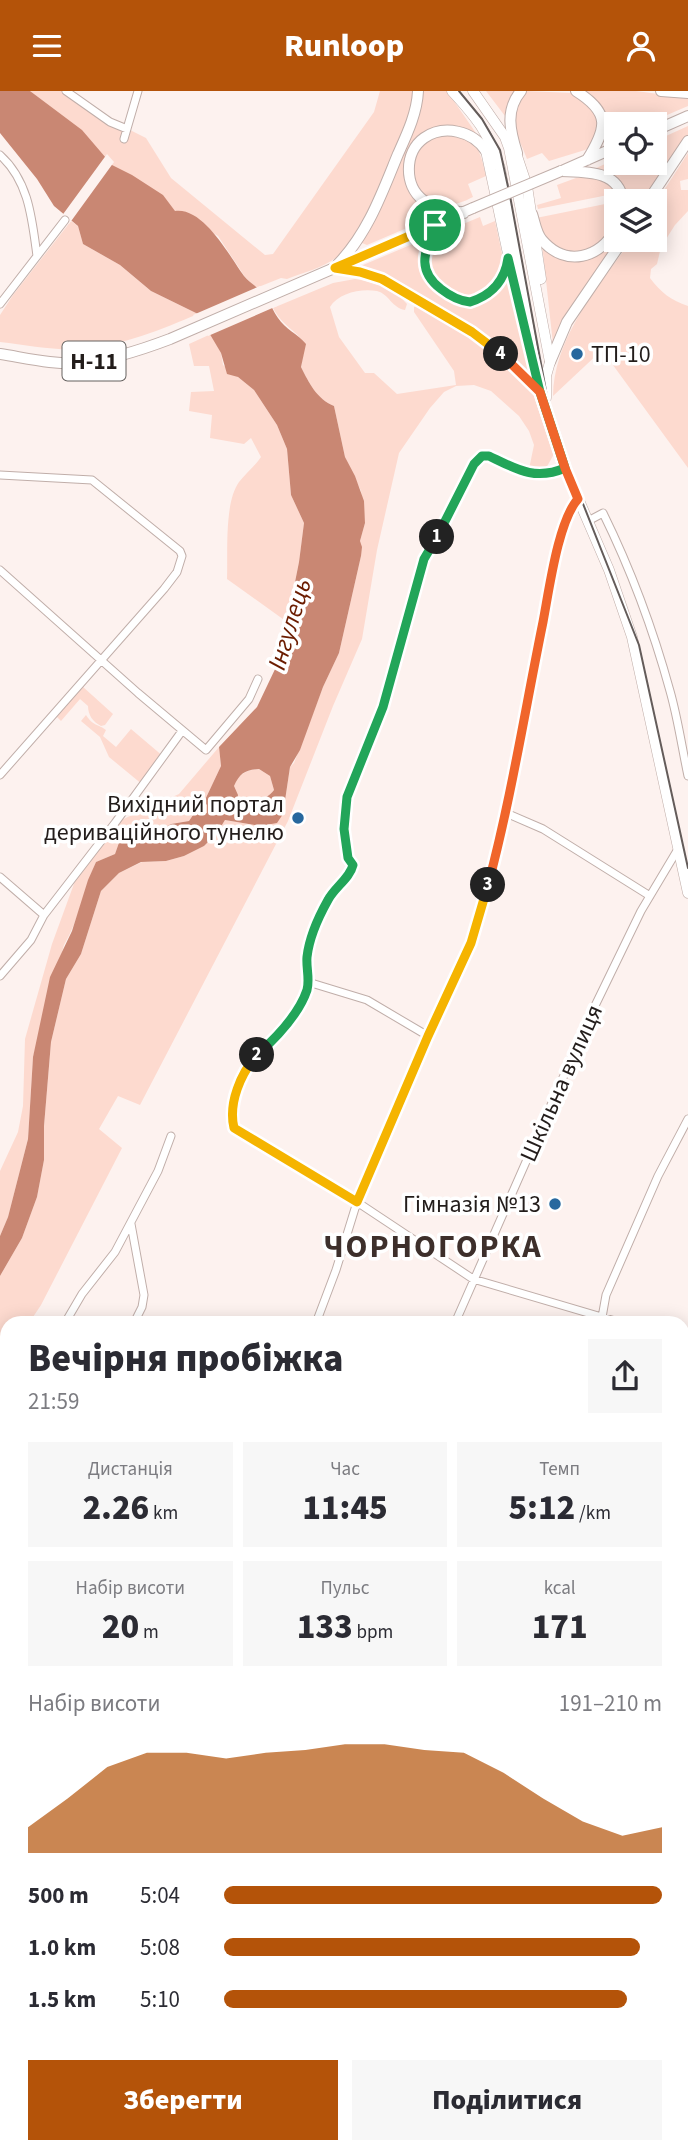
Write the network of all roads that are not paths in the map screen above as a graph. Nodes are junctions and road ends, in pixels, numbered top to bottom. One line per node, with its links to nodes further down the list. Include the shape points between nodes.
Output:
1 (66, 91): 13 (street)
2 (138, 91): 13 (street)
3 (418, 91): 32 (main road, via 414,114 375,210 351,251)
4 (452, 91): 10 (main road)
5 (522, 91): 18 (main road, via 510,113)
6 (576, 91): 20 (main road, via 597,106 603,118 601,136)
7 (661, 91): 8 (main road)
8 (688, 93)
9 (477, 95): 18 (main road); 34 (main road, via 509,148)
10 (462, 102): 16 (main road); 35 (main road, via 487,134 500,168)
11 (688, 116): 12 (main road)
12 (667, 125)
13 (127, 129): 14 (street)
14 (124, 139)
15 (688, 141): 23 (main road)
16 (486, 151): 24 (main road, via 472,137 442,131 421,139 412,157 409,178 418,195 434,206); 31 (main road)
17 (604, 152): 20 (main road, Н-11)
18 (517, 153): 25 (main road)
19 (0, 155): 30 (street, via 26,192)
20 (587, 160): 21 (main road, Н-11)
21 (561, 171): 22 (main road, via 605,175); 24 (main road, Н-11, bridge)
22 (619, 189)
23 (656, 189)
24 (469, 211): 27 (main road, Н-11)
25 (532, 214): 28 (main road, via 537,233 550,248 568,255 589,255); 34 (main road)
26 (65, 220): 30 (street)
27 (435, 225): 31 (main road, via 426,253 426,272 455,298 470,302 491,292 503,277); 32 (main road, Н-11)
28 (604, 247)
29 (614, 252): 37 (main road, via 567,323)
30 (37, 256): 33 (street)
31 (508, 258): 35 (main road)
32 (335, 268): 36 (main road, Н-11, via 128,353 80,363); 38 (main road, via 382,279 472,332)
33 (0, 304)
34 (547, 346): 37 (main road)
35 (531, 350): 38 (main road)
36 (0, 354)
37 (550, 362): 39 (main road, via 545,387)
38 (540, 392): 39 (main road)
39 (550, 423): 40 (main road)
40 (565, 468): 42 (main road); 59 (street, via 539,475 489,456 479,458 424,559 383,707 347,797 344,829 353,865 328,900 315,931 307,954)
41 (0, 475): 45 (street, via 92,481 180,551 177,572)
42 (578, 499): 43 (main road); 52 (street, via 569,509 554,569)
43 (587, 521): 48 (street, via 603,513 625,559 654,635); 53 (main road, via 621,603 637,657)
44 (0, 571): 45 (street)
45 (100, 660): 49 (street); 50 (street)
46 (258, 679): 49 (street, via 249,699 206,750)
47 (688, 724): 48 (street)
48 (679, 728): 51 (street)
49 (182, 731): 57 (street)
50 (0, 775)
51 (688, 776)
52 (506, 813): 56 (street, via 543,829); 60 (street, via 471,943)
53 (678, 849): 55 (main road); 56 (street, Шкільна вулиця)
54 (0, 877): 57 (street)
55 (688, 894)
56 (650, 897): 65 (street, Шкільна вулиця, via 591,1014)
57 (44, 915): 58 (street, via 31,940)
58 (0, 976)
59 (308, 982): 60 (street, via 367,1000); 63 (street, via 286,1024 255,1056 241,1079 232,1115 234,1128)
60 (428, 1036): 63 (street)
61 (688, 1119): 71 (street, via 658,1176 606,1295)
62 (171, 1136): 64 (street)
63 (357, 1202): 65 (street); 68 (street)
64 (131, 1224): 66 (street); 67 (street, via 144,1296)
65 (473, 1279): 69 (street, Шкільна вулиця); 70 (street)
66 (69, 1316)
67 (138, 1316)
68 (319, 1316)
69 (458, 1316)
70 (589, 1316)
71 (602, 1316)

